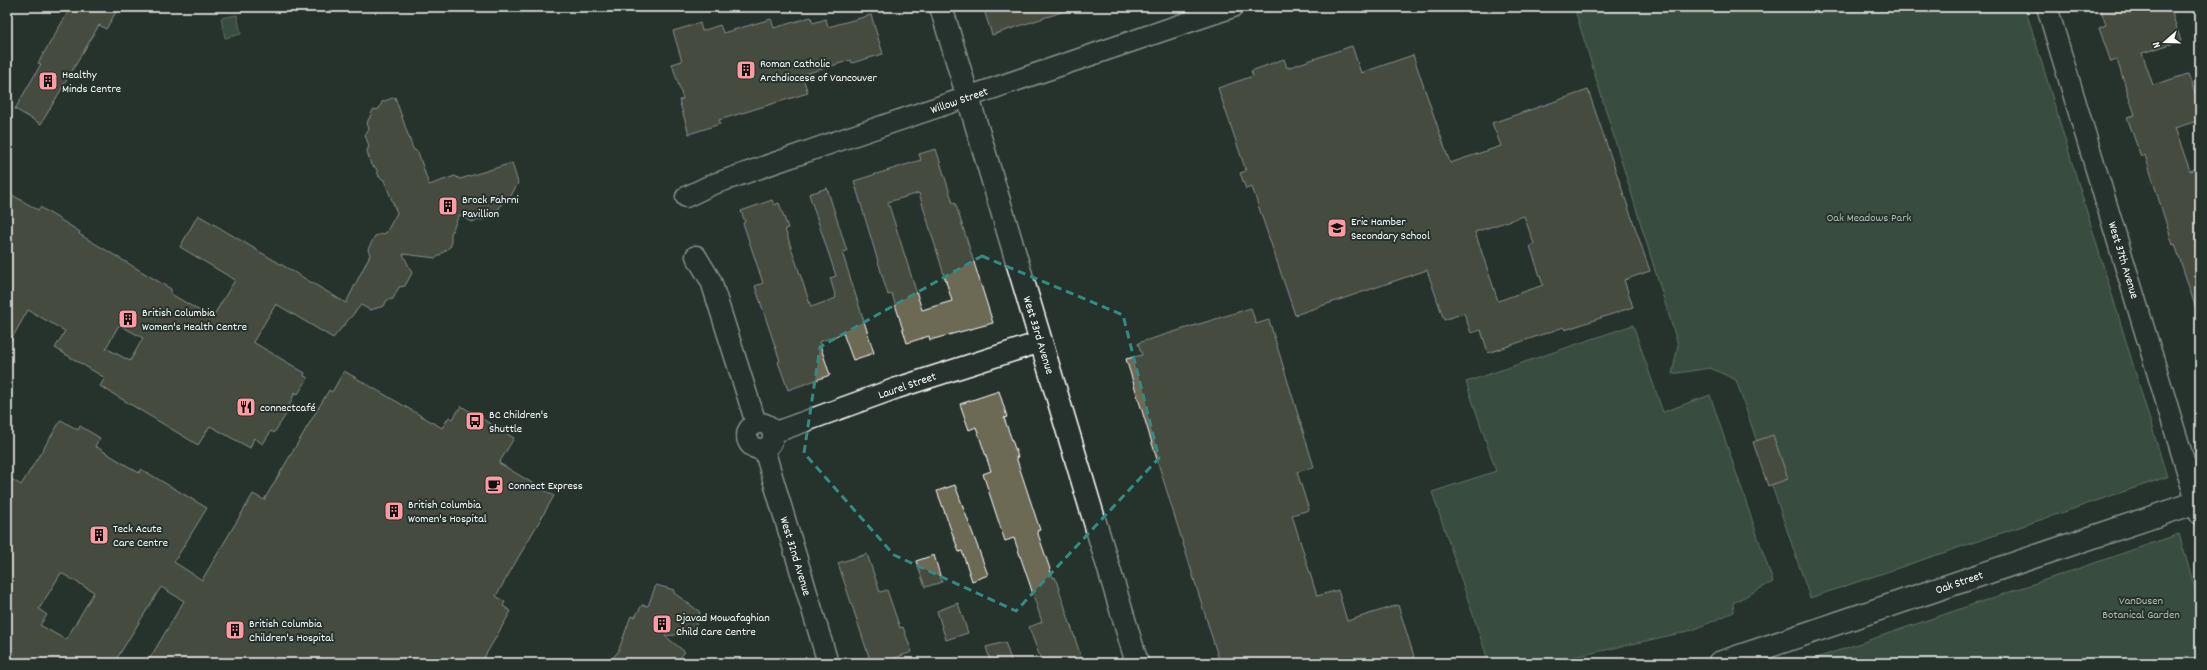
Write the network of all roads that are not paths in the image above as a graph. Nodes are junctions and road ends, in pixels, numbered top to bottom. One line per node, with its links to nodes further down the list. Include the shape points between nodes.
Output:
1 (941, 7): 4 (street, West 33rd Avenue)
2 (1233, 7): 4 (street, Willow Street)
3 (2047, 7): 9 (street, West 37th Avenue)
4 (968, 97): 5 (street, Willow Street, via 711,185); 7 (street, West 33rd Avenue)
5 (686, 197)
6 (696, 256): 8 (street, via 711,281 756,423 768,425)
7 (1041, 342): 8 (street, Laurel Street, via 897,388); 11 (street, West 33rd Avenue)
8 (768, 441): 10 (street, West 32nd Avenue)
9 (2199, 506): 12 (street, Oak Street)
10 (828, 663)
11 (1137, 663)
12 (1719, 663)

